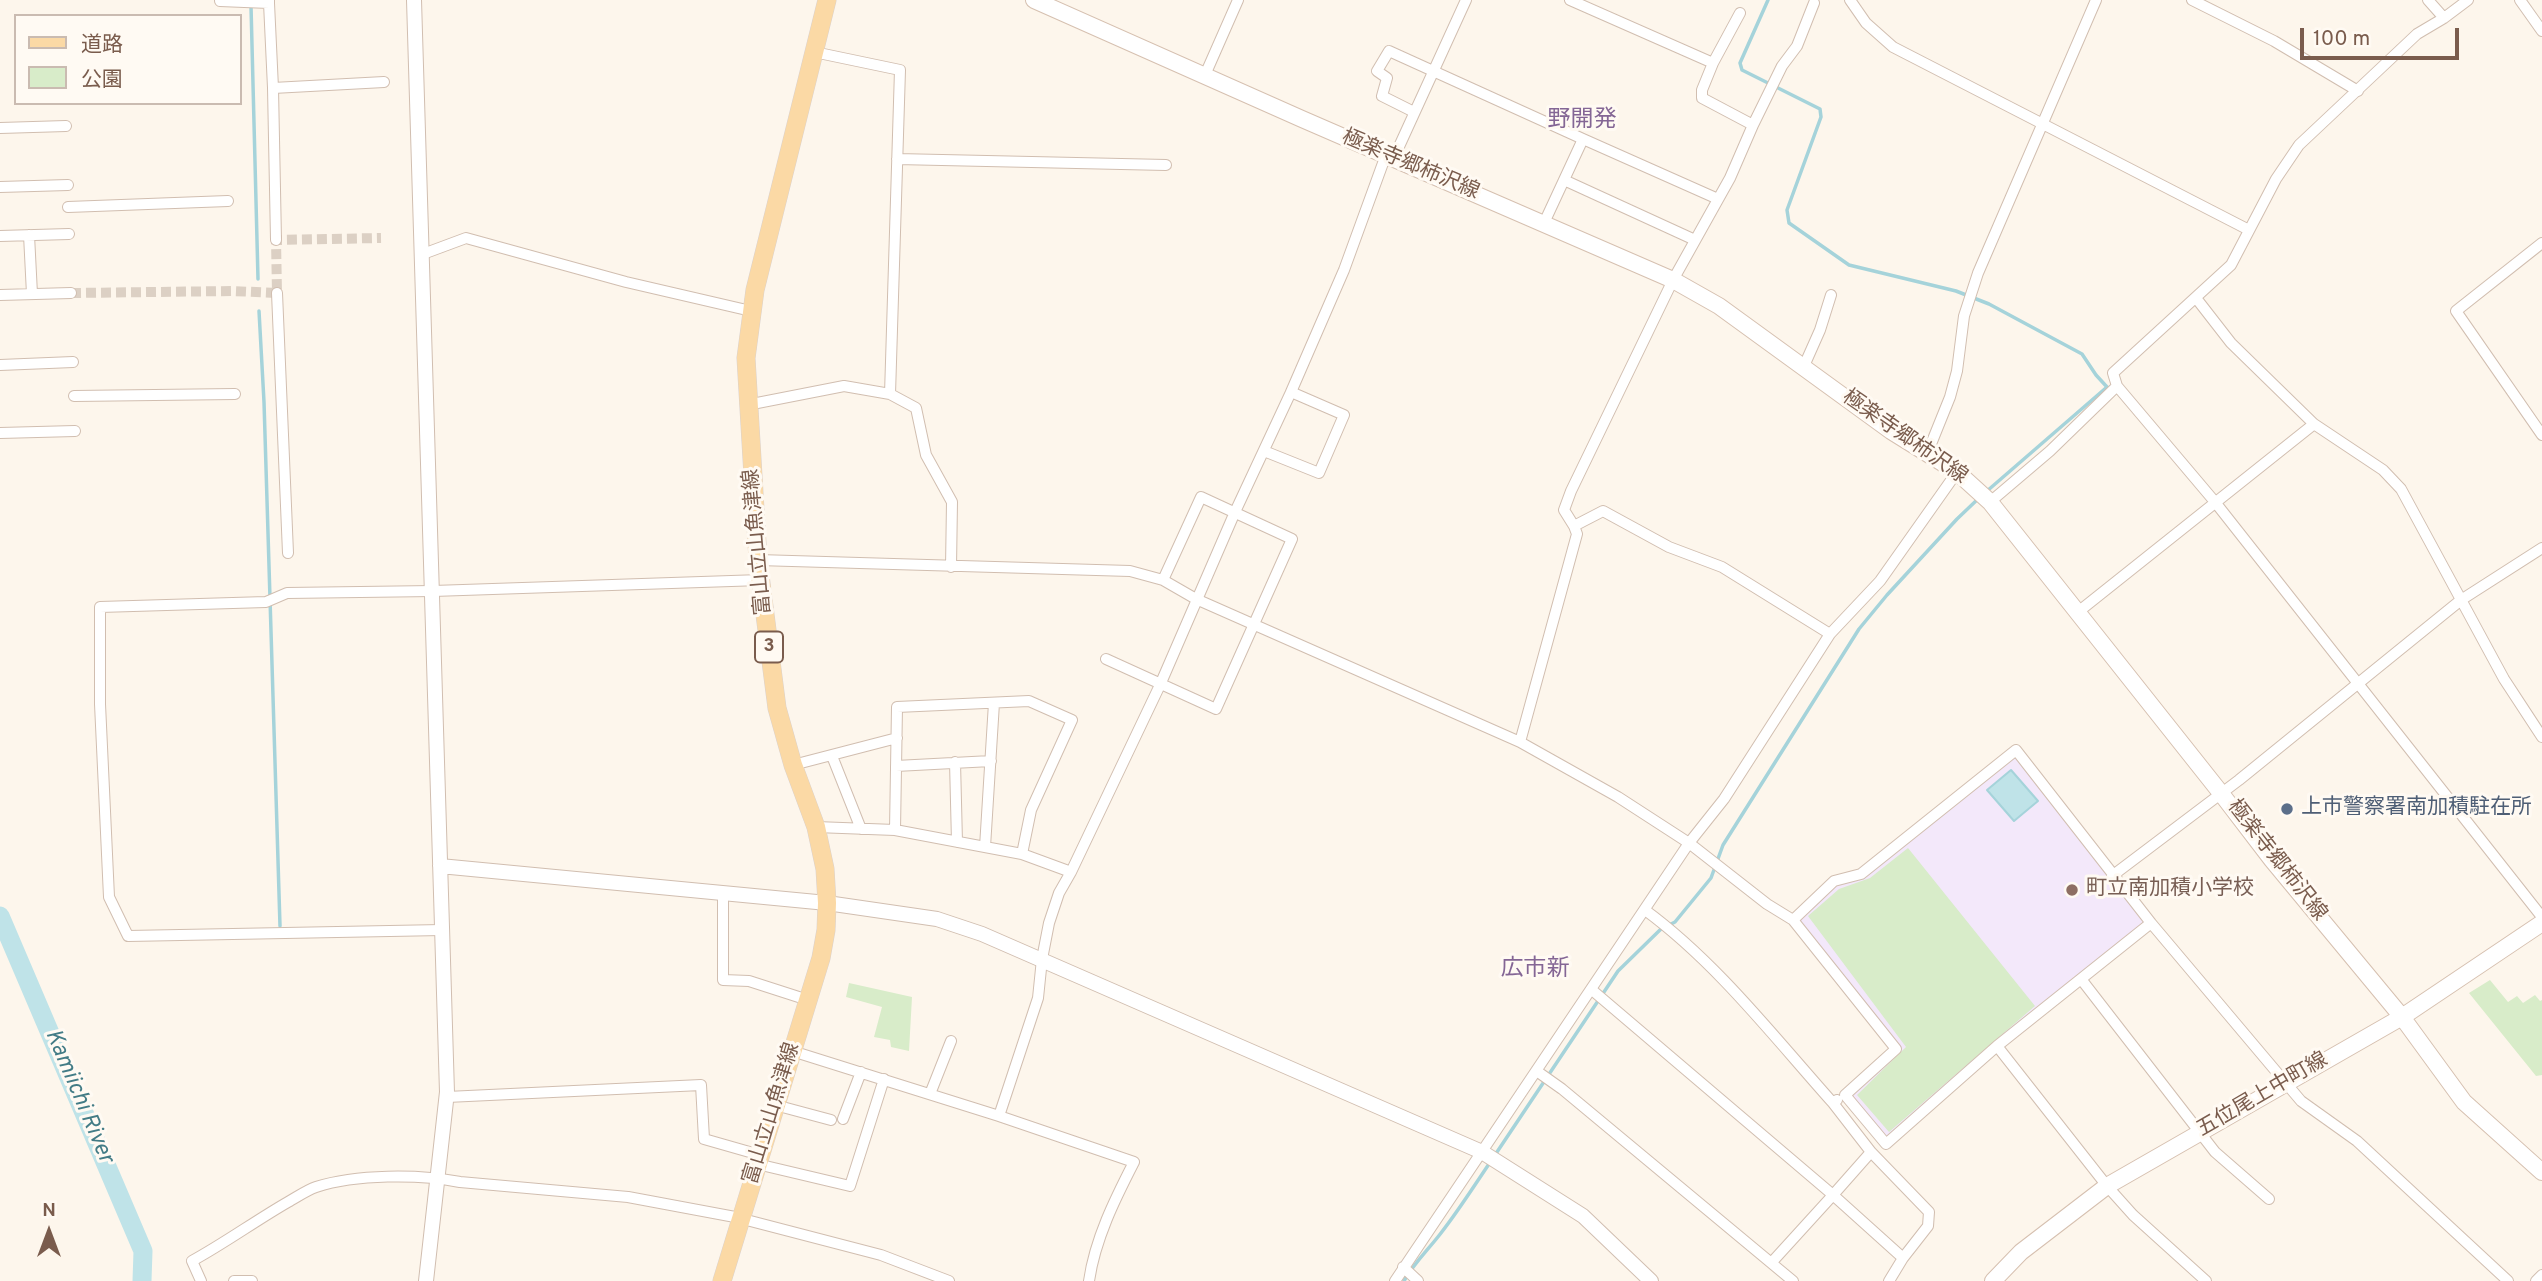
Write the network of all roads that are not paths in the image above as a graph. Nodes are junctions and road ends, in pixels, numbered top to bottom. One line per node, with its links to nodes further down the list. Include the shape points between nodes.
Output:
1 (414, 0): 51 (street)
2 (827, 0): 21 (main road, 富山立山魚津線 / 3)
3 (1034, 0): 24 (main road, 極楽寺郷柿沢線)
4 (1238, 0): 24 (street)
5 (1466, 0): 23 (street)
6 (1570, 0): 22 (street)
7 (1826, 0): 15 (street)
8 (1850, 0): 29 (street, via 1866,23 1893,47)
9 (2096, 0): 29 (street)
10 (2192, 0): 17 (street)
11 (2428, 0): 19 (street)
12 (2468, 0): 19 (street)
13 (2521, 0): 20 (street)
14 (220, 1): 16 (street)
15 (1810, 1): 30 (street, via 1797,46)
16 (269, 2): 26 (street)
17 (2208, 3): 27 (street)
18 (1740, 13): 22 (street)
19 (2444, 18): 27 (street, via 2388,58)
20 (2542, 31)
21 (814, 52): 35 (street, via 900,70); 59 (main road, 富山立山魚津線 / 3)
22 (1713, 63): 30 (street, via 1702,98)
23 (1433, 70): 28 (street); 28 (street, via 1389,51 1377,71 1387,78 1382,96); 33 (street)
24 (1205, 75): 34 (main road, 極楽寺郷柿沢線)
25 (384, 82): 26 (street)
26 (273, 88): 48 (street)
27 (2358, 91): 44 (street, via 2299,145)
28 (1414, 112): 34 (street, via 1397,151)
29 (2041, 123): 44 (street); 74 (street, via 1978,273 1964,316 1950,397)
30 (1753, 125): 40 (street)
31 (66, 126): 32 (street)
32 (0, 128)
33 (1583, 139): 37 (street); 40 (street)
34 (1388, 157): 43 (main road, 極楽寺郷柿沢線); 64 (street)
35 (897, 159): 36 (street); 66 (street)
36 (1166, 165)
37 (1564, 180): 43 (street); 49 (street)
38 (68, 185): 39 (street)
39 (0, 187)
40 (1718, 199): 49 (street)
41 (228, 201): 42 (street)
42 (68, 207)
43 (1544, 223): 52 (main road, 極楽寺郷柿沢線)
44 (2249, 230): 58 (street, via 2231,265)
45 (69, 234): 46 (street)
46 (29, 235): 47 (street); 56 (street)
47 (0, 236)
48 (276, 240)
49 (1695, 240): 52 (street)
50 (2542, 243): 72 (street, via 2456,311)
51 (423, 254): 59 (street, via 466,238); 86 (street)
52 (1672, 280): 62 (main road, 極楽寺郷柿沢線, via 1719,306); 79 (street, via 1567,500 1564,510)
53 (71, 293): 56 (street)
54 (277, 293): 81 (street)
55 (0, 295): 56 (street)
56 (32, 295)
57 (1831, 295): 62 (street)
58 (2196, 298): 63 (street, via 2113,373); 69 (street, via 2231,342)
59 (751, 311): 68 (main road, 富山立山魚津線 / 3)
60 (73, 362): 61 (street)
61 (0, 365)
62 (1804, 366): 74 (main road, 極楽寺郷柿沢線)
63 (2117, 386): 76 (street); 77 (street)
64 (1291, 392): 73 (street); 73 (street, via 1344,415 1319,473)
65 (235, 394): 67 (street)
66 (890, 394): 68 (street, via 844,386); 83 (street, via 916,408 926,455 952,502)
67 (74, 396)
68 (747, 405): 82 (main road, 富山立山魚津線 / 3)
69 (2314, 424): 77 (street); 88 (street, via 2383,470 2401,489)
70 (75, 431): 71 (street)
71 (0, 433)
72 (2542, 435)
73 (1264, 451): 78 (street)
74 (1927, 454): 75 (main road, 極楽寺郷柿沢線)
75 (1957, 472): 76 (main road, 極楽寺郷柿沢線); 91 (street, via 1880,581)
76 (1990, 502): 89 (main road, 極楽寺郷柿沢線)
77 (2215, 502): 89 (street); 93 (street)
78 (1235, 512): 85 (street, via 1201,498); 87 (street); 90 (street, via 1292,539)
79 (1574, 526): 91 (street, via 1603,511 1669,547 1722,567); 98 (street, via 1577,534)
80 (2542, 548): 88 (street)
81 (288, 554)
82 (758, 560): 83 (street); 84 (main road, 富山立山魚津線 / 3)
83 (951, 567): 85 (street, via 1130,571)
84 (761, 580): 86 (street); 102 (main road, 富山立山魚津線 / 3, via 777,708)
85 (1163, 580): 87 (street)
86 (433, 591): 112 (street); 122 (street, via 288,593 266,602 100,607 100,704 109,897 128,936)
87 (1196, 598): 90 (street); 94 (street)
88 (2461, 600): 93 (street); 96 (street)
89 (2078, 612): 104 (main road, 極楽寺郷柿沢線)
90 (1255, 624): 94 (street, via 1216,709); 98 (street)
91 (1830, 634): 109 (street, via 1724,799)
92 (1106, 659): 94 (street)
93 (2356, 682): 104 (street); 118 (street)
94 (1160, 685): 113 (street)
95 (994, 703): 97 (street, via 897,707); 100 (street); 111 (street, via 1029,701 1072,720 1031,810)
96 (2542, 737)
97 (897, 738): 99 (street); 103 (street)
98 (1520, 742): 109 (street)
99 (832, 756): 102 (street); 106 (street)
100 (991, 761): 101 (street); 110 (street)
101 (955, 762): 103 (street); 108 (street)
102 (793, 765): 105 (main road, 富山立山魚津線 / 3)
103 (896, 766): 107 (street)
104 (2220, 792): 114 (street); 127 (main road, 極楽寺郷柿沢線)
105 (816, 827): 106 (street); 116 (main road, 富山立山魚津線 / 3)
106 (861, 829): 107 (street)
107 (895, 830): 108 (street)
108 (957, 842): 110 (street)
109 (1689, 843): 117 (street); 119 (street)
110 (985, 847): 111 (street)
111 (1022, 854): 113 (street)
112 (440, 866): 115 (street); 122 (street)
113 (1072, 872): 123 (street, via 1049,923)
114 (2112, 876): 119 (street, via 2016,750 1861,874 1834,881); 120 (street)
115 (723, 893): 116 (street); 126 (street, via 723,980 748,981)
116 (827, 902): 123 (street, via 937,919); 126 (main road, 富山立山魚津線 / 3, via 823,944)
117 (1645, 910): 125 (street); 138 (street, via 1675,932 1717,975)
118 (2542, 917)
119 (1793, 920): 136 (street, via 1896,1049)
120 (2151, 923): 124 (street); 134 (street)
121 (2542, 923): 127 (main road, 五位尾上中町線)
122 (442, 930): 137 (street)
123 (1042, 959): 140 (street, via 1038,998); 144 (street)
124 (2081, 979): 129 (street); 143 (street)
125 (1592, 990): 132 (street); 150 (street)
126 (808, 1000): 130 (main road, 富山立山魚津線 / 3)
127 (2402, 1017): 134 (main road, 五位尾上中町線); 147 (main road, 極楽寺郷柿沢線, via 2464,1102)
128 (951, 1041): 135 (street)
129 (1997, 1046): 136 (street, via 1886,1144); 149 (street)
130 (792, 1051): 131 (street); 139 (main road, 富山立山魚津線 / 3)
131 (861, 1072): 133 (street); 141 (street)
132 (1538, 1072): 144 (street); 154 (street)
133 (884, 1079): 135 (street); 146 (street, via 850,1186)
134 (2286, 1085): 143 (main road, 五位尾上中町線); 171 (street, via 2357,1141)
135 (930, 1094): 140 (street)
136 (1845, 1095): 138 (street)
137 (447, 1097): 146 (street, via 701,1085 704,1139); 148 (street)
138 (1833, 1103): 145 (street)
139 (775, 1105): 142 (street); 146 (main road, 富山立山魚津線 / 3)
140 (999, 1116): 163 (street, via 1134,1162 1109,1215)
141 (843, 1119)
142 (831, 1120)
143 (2199, 1132): 149 (main road, 五位尾上中町線); 151 (street, via 2214,1152)
144 (1482, 1152): 155 (street); 166 (street, via 1583,1216)
145 (1871, 1152): 150 (street); 153 (street, via 1929,1212 1928,1226)
146 (759, 1160): 152 (main road, 富山立山魚津線 / 3)
147 (2542, 1172)
148 (439, 1178): 152 (street, via 628,1197); 157 (street, via 370,1178 315,1187 192,1261); 160 (street)
149 (2107, 1186): 169 (main road, 五位尾上中町線, via 2021,1252); 170 (street)
150 (1833, 1195): 153 (street); 154 (street)
151 (2269, 1199)
152 (742, 1219): 161 (main road, 富山立山魚津線 / 3); 162 (street, via 881,1255)
153 (1903, 1258): 168 (street)
154 (1772, 1262): 167 (street)
155 (1404, 1267): 164 (street); 165 (street)
156 (2542, 1275): 172 (street)
157 (201, 1281)
158 (234, 1281): 159 (street)
159 (252, 1281)
160 (426, 1281)
161 (722, 1281)
162 (948, 1281)
163 (1089, 1281)
164 (1395, 1281)
165 (1418, 1281)
166 (1651, 1281)
167 (1793, 1281)
168 (1889, 1281)
169 (1993, 1281)
170 (2206, 1281)
171 (2508, 1281)
172 (2536, 1281)

